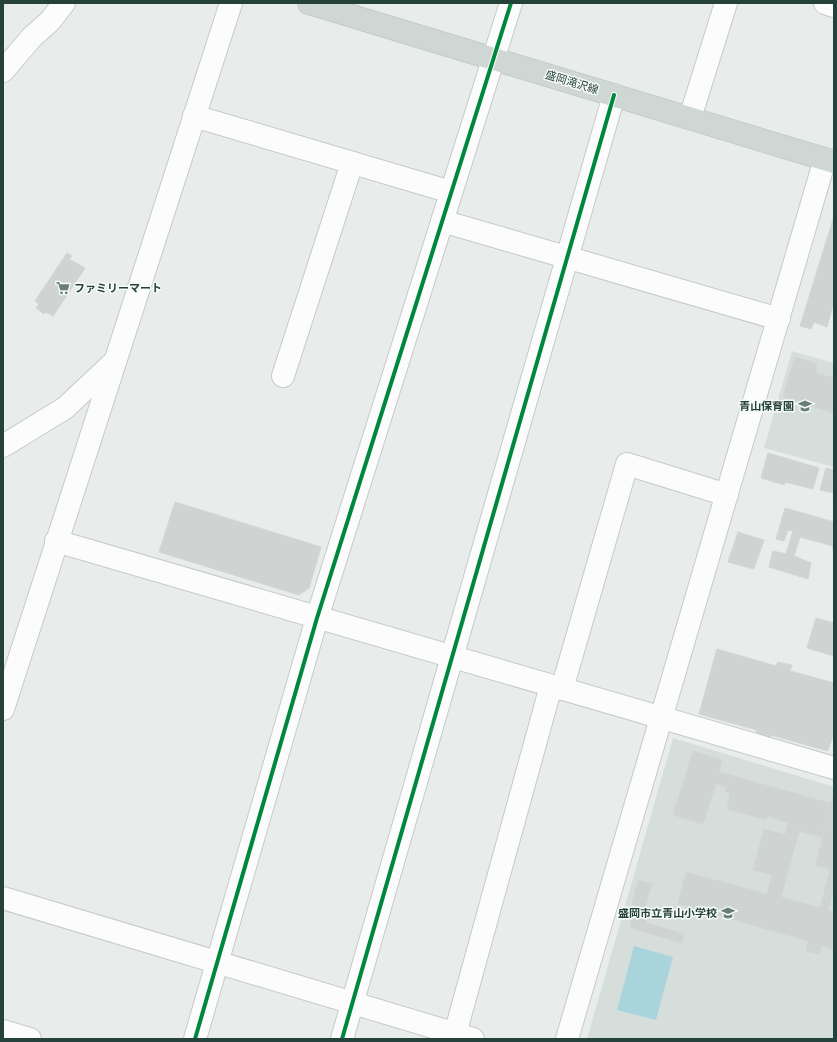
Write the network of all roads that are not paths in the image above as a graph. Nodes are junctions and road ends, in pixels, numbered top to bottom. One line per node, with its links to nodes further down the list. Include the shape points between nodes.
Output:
1 (64, 3): 9 (street)
2 (231, 3): 11 (street)
3 (309, 3): 8 (main road, 盛岡滝沢線)
4 (511, 3): 8 (street)
5 (726, 3): 12 (street)
6 (825, 3): 7 (street)
7 (834, 6)
8 (493, 58): 10 (main road, 盛岡滝沢線); 15 (street)
9 (3, 71)
10 (614, 95): 12 (main road, 盛岡滝沢線); 17 (street)
11 (194, 116): 14 (street); 19 (street)
12 (690, 118): 13 (main road, 盛岡滝沢線)
13 (830, 160): 18 (street)
14 (352, 163): 15 (street); 20 (street)
15 (451, 192): 16 (street)
16 (442, 221): 17 (street); 24 (street)
17 (567, 257): 18 (street); 25 (street)
18 (779, 319): 22 (street)
19 (114, 361): 21 (street, via 65,408); 23 (street)
20 (283, 376)
21 (3, 446)
22 (727, 495): 26 (street, via 627,464); 28 (street)
23 (56, 541): 24 (street); 27 (street)
24 (317, 618): 25 (street); 31 (street)
25 (452, 657): 26 (street); 32 (street)
26 (557, 688): 28 (street); 34 (street)
27 (3, 709)
28 (661, 718): 29 (street); 38 (street)
29 (834, 768)
30 (3, 898): 31 (street)
31 (217, 962): 32 (street); 36 (street)
32 (352, 1003): 34 (street); 37 (street)
33 (3, 1031): 35 (street)
34 (464, 1036)
35 (30, 1039)
36 (195, 1039)
37 (342, 1039)
38 (567, 1039)

